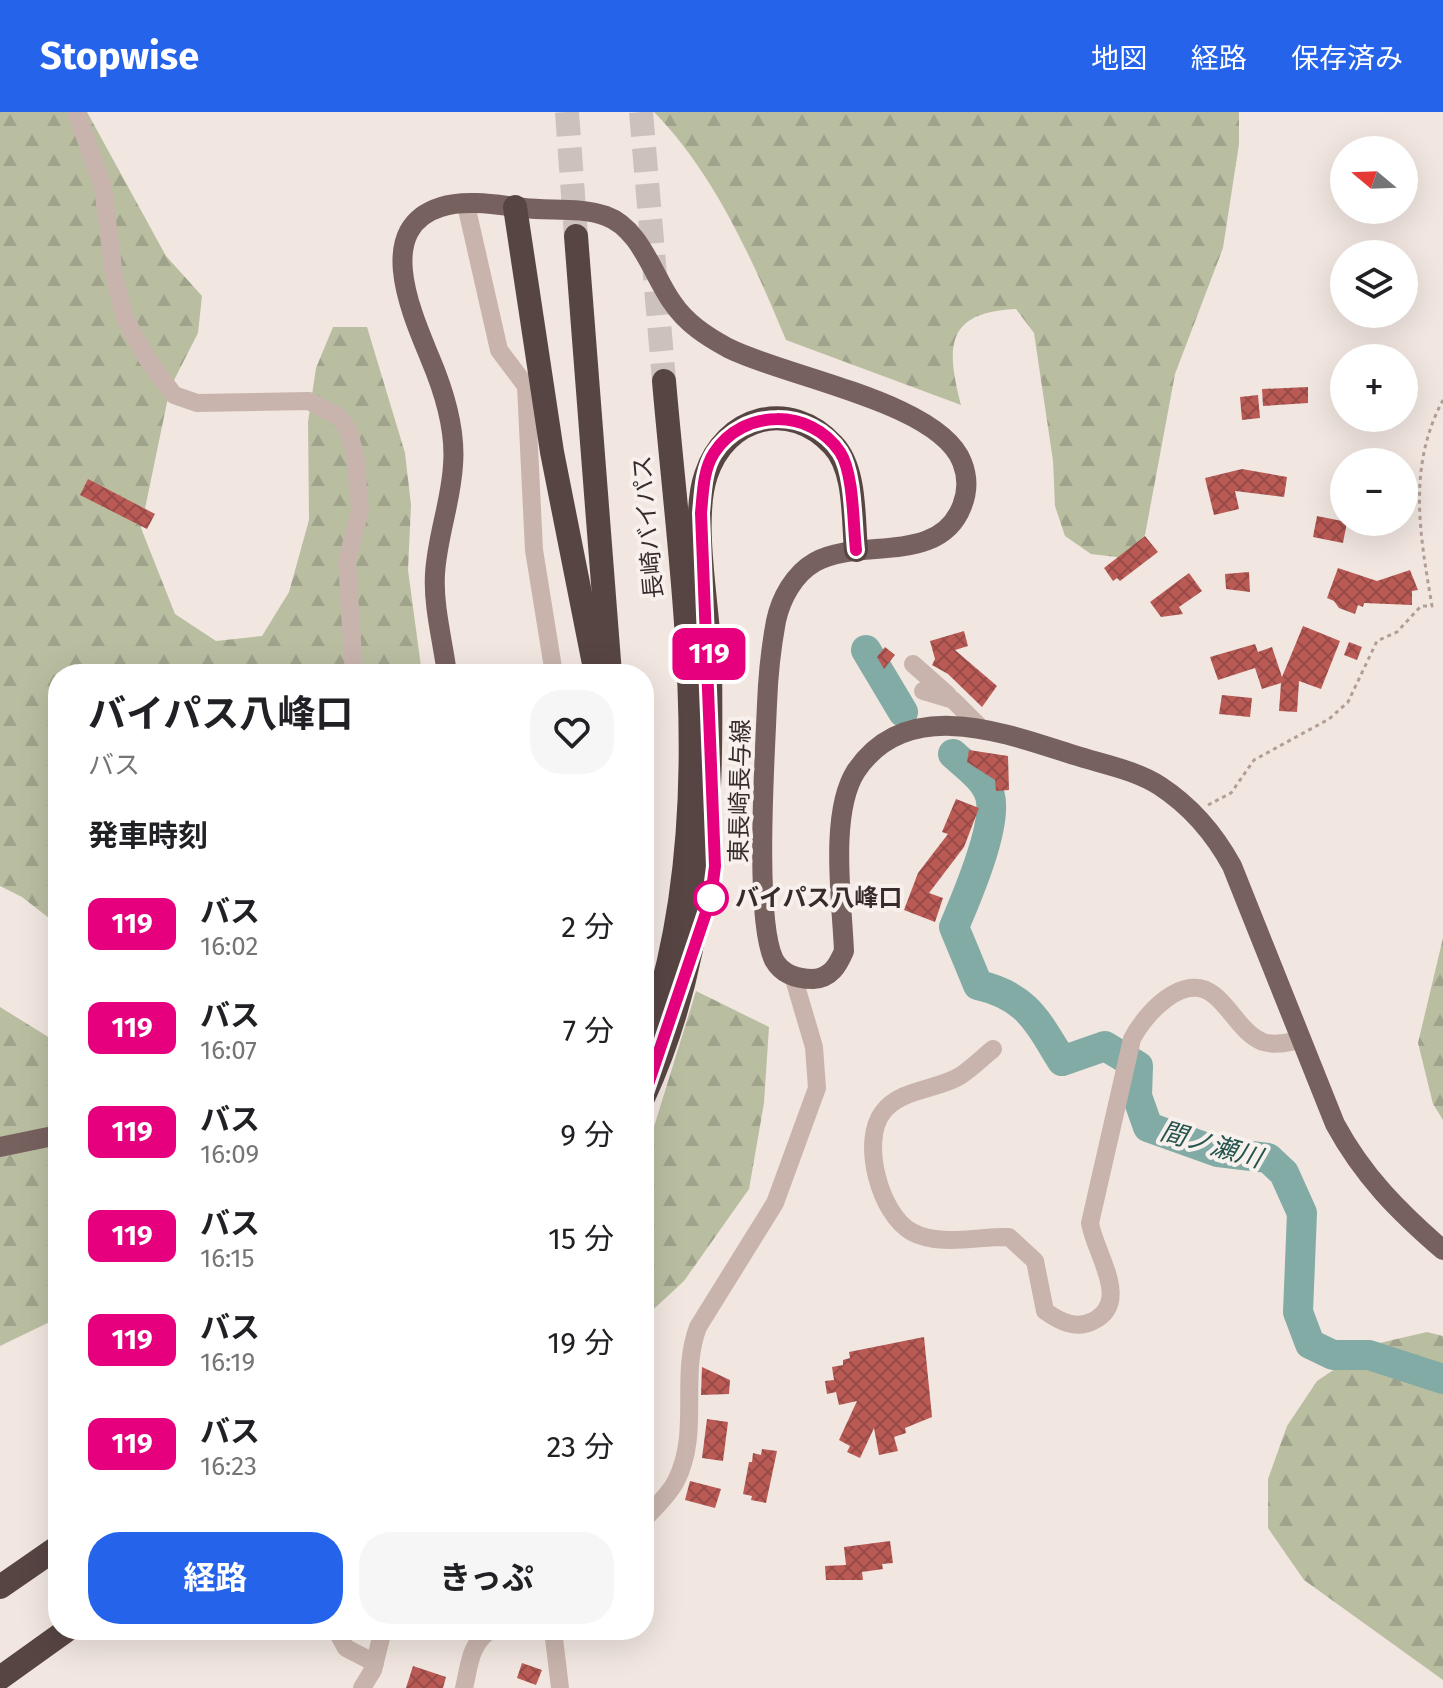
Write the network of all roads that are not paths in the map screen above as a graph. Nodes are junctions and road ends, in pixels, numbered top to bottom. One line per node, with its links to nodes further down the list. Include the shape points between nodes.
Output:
1 (76, 112): 8 (street, via 103,187 125,318 174,395 197,403 309,401 339,417 348,430 360,510 347,561)
2 (466, 205): 3 (main road, 東長崎長与線); 9 (main road, 東長崎長与線, via 441,207 419,220 401,254 404,283 452,430 454,464 434,576); 10 (street, via 499,350 526,386 534,550)
3 (515, 207): 6 (main road, 東長崎長与線, via 609,217 633,239 672,302 698,331 733,350 893,408 948,437 962,462 968,490 958,516 917,544); 11 (highway, via 552,452)
4 (576, 236): 12 (highway, 長崎バイパス)
5 (664, 381): 7 (highway, 長崎バイパス)
6 (856, 550): 16 (highway, via 842,454 822,432 805,423 761,419 731,433 713,454 701,513); 18 (main road, 東長崎長与線, via 813,563 785,593 776,619 764,775 766,903 775,962)
7 (681, 576): 16 (highway); 19 (highway, 長崎バイパス, via 690,829 672,953)
8 (354, 664)
9 (446, 664)
10 (552, 664)
11 (594, 664)
12 (609, 664)
13 (913, 664): 15 (street)
14 (923, 691): 15 (street)
15 (953, 700): 17 (street)
16 (709, 717): 22 (highway, via 710,812 692,948)
17 (983, 730): 18 (main road, via 960,724 910,730 869,754 845,794 841,818 844,951 837,967 822,978); 20 (main road, via 1156,783 1197,816 1217,839 1245,894)
18 (793, 976): 26 (street, via 814,1047 817,1088 775,1203 698,1327 689,1360 690,1438 684,1463 675,1484)
19 (654, 1013)
20 (1300, 1040): 21 (street, via 1263,1042 1213,993 1199,989 1162,1000 1144,1017 1132,1039 1090,1223 1112,1285 1111,1302 1091,1323 1076,1325 1045,1311 1035,1261 1009,1237 935,1239 911,1232 893,1213 870,1156 883,1111 904,1096 958,1077); 25 (main road, via 1353,1158 1397,1210)
21 (993, 1049)
22 (654, 1069)
23 (48, 1137): 24 (main road)
24 (0, 1147)
25 (1443, 1250)
26 (654, 1508)
27 (48, 1554): 28 (highway)
28 (0, 1587)
29 (53, 1640): 35 (highway)
30 (342, 1640): 34 (street, via 346,1648)
31 (381, 1640): 34 (street)
32 (478, 1640): 37 (street, via 467,1661)
33 (554, 1640): 38 (street)
34 (375, 1663): 36 (street)
35 (0, 1678)
36 (362, 1688)
37 (464, 1688)
38 (560, 1688)

